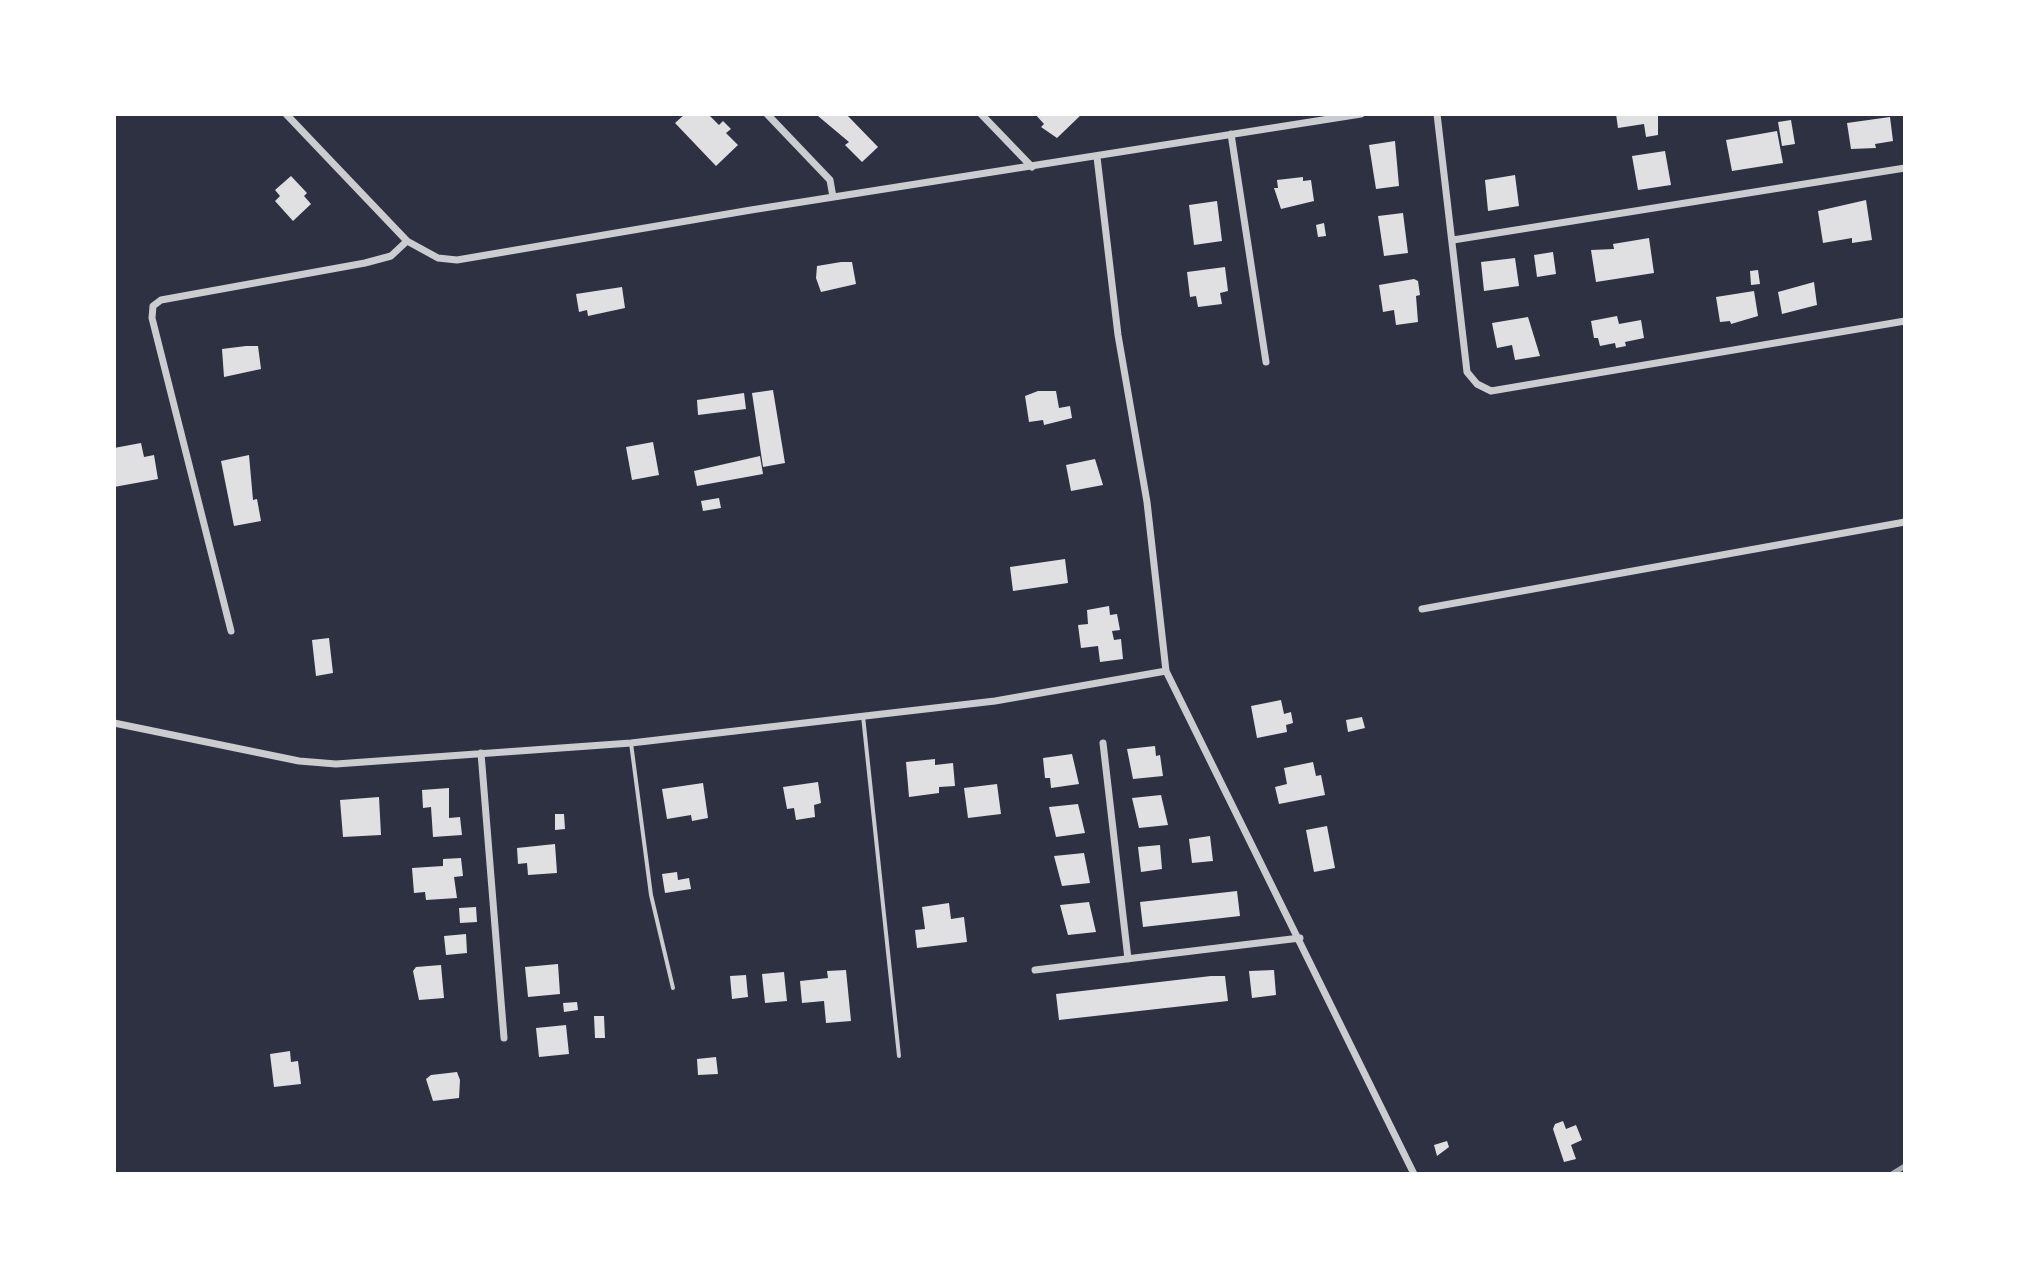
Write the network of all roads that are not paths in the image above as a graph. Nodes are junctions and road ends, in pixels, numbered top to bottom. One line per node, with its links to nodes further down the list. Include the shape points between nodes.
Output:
1 (286, 114): 13 (street)
2 (767, 114): 11 (street, via 830,180)
3 (981, 114): 9 (street)
4 (1361, 114): 6 (street)
5 (1437, 114): 12 (street)
6 (1309, 118): 7 (street)
7 (1231, 134): 8 (street); 15 (street)
8 (1097, 157): 9 (street); 19 (street)
9 (1032, 167): 11 (street)
10 (1905, 168): 12 (street)
11 (833, 197): 13 (street, via 457,260 438,258)
12 (1453, 240): 14 (street, via 1467,372 1491,391)
13 (407, 241): 18 (street, via 391,256 365,263 161,300 153,306)
14 (1905, 321)
15 (1266, 362)
16 (1905, 522): 17 (street)
17 (1422, 609)
18 (231, 631)
19 (1166, 671): 20 (street, via 995,701); 25 (street)
20 (863, 716): 22 (street); 30 (lane)
21 (114, 723): 24 (street, via 299,761 336,764)
22 (631, 743): 24 (street); 28 (lane, via 651,895)
23 (1103, 743): 26 (street)
24 (481, 753): 29 (street)
25 (1300, 938): 26 (street); 31 (street)
26 (1128, 959): 27 (street)
27 (1035, 970)
28 (673, 988)
29 (504, 1038)
30 (899, 1056)
31 (1414, 1174)

